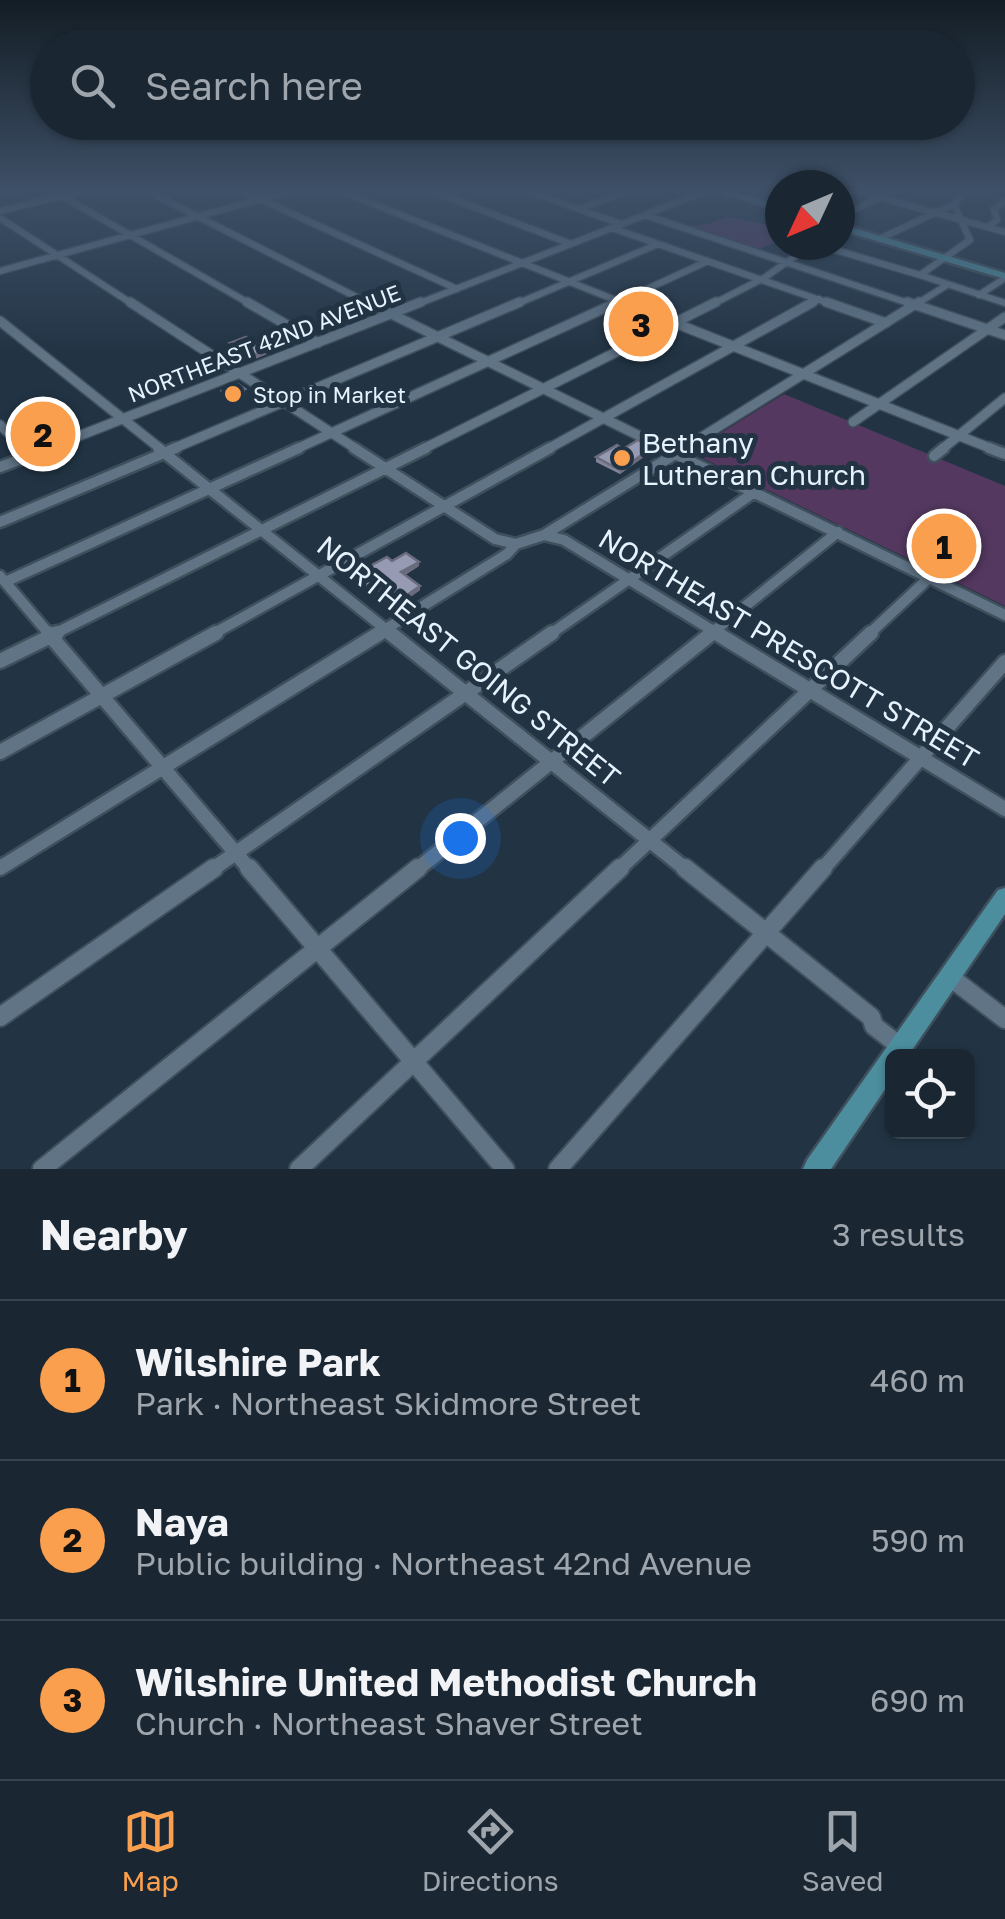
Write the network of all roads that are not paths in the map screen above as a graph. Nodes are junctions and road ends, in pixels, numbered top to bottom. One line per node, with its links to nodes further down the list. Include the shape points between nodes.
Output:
1 (39, 244): 12 (street)
2 (100, 244): 12 (street)
3 (145, 244): 38 (street)
4 (251, 244): 30 (street)
5 (356, 244): 24 (street)
6 (472, 244): 17 (street)
7 (571, 244): 17 (street, NORTHEAST 42ND AVENUE)
8 (658, 244): 15 (street); 22 (street)
9 (733, 244): 16 (street)
10 (897, 244): 14 (main road)
11 (965, 244): 14 (street)
12 (56, 256): 18 (street); 42 (street)
13 (855, 256): 19 (street)
14 (943, 258): 19 (street); 20 (main road)
15 (708, 261): 21 (street); 27 (street)
16 (787, 261): 21 (street); 29 (street)
17 (522, 263): 22 (street); 24 (street, NORTHEAST 42ND AVENUE)
18 (0, 270)
19 (920, 275): 23 (street)
20 (1005, 277): 25 (street)
21 (762, 280): 26 (street); 33 (street)
22 (570, 281): 27 (street); 37 (street)
23 (948, 285): 25 (street); 29 (street)
24 (457, 289): 30 (street, NORTHEAST 42ND AVENUE)
25 (979, 295): 28 (street)
26 (819, 299): 34 (street); 39 (street)
27 (620, 301): 33 (street); 40 (street)
28 (1005, 303)
29 (917, 304): 34 (street); 35 (street)
30 (392, 314): 37 (street); 38 (street, NORTHEAST 42ND AVENUE)
31 (1005, 318): 35 (street)
32 (0, 320): 48 (street, NORTHEAST GOING STREET)
33 (675, 323): 39 (street); 43 (street)
34 (886, 323): 41 (street)
35 (988, 330): 36 (street); 46 (street)
36 (1005, 335)
37 (440, 336): 40 (street); 45 (street)
38 (318, 343): 42 (street, NORTHEAST 42ND AVENUE)
39 (734, 346): 41 (street); 47 (street)
40 (490, 361): 43 (street); 51 (street)
41 (804, 374): 46 (street); 54 (street)
42 (238, 375): 45 (street); 48 (street, NORTHEAST 42ND AVENUE)
43 (546, 388): 47 (street); 59 (street)
44 (1005, 398): 52 (street)
45 (281, 404): 51 (street); 53 (street)
46 (880, 404): 49 (street); 52 (street)
47 (606, 417): 54 (street); 62 (street)
48 (123, 420): 53 (street, NORTHEAST GOING STREET); 56 (street, NORTHEAST 42ND AVENUE)
49 (853, 422)
50 (0, 425): 56 (street)
51 (330, 434): 59 (street); 60 (street)
52 (958, 435): 55 (street); 57 (street)
53 (164, 452): 60 (street, NORTHEAST GOING STREET); 63 (street)
54 (678, 452): 61 (street); 66 (street)
55 (1005, 454)
56 (32, 455): 58 (street, NORTHEAST 42ND AVENUE)
57 (934, 456)
58 (0, 467)
59 (384, 468): 62 (street); 64 (street)
60 (210, 489): 64 (street, NORTHEAST GOING STREET); 70 (street)
61 (756, 490): 65 (street); 71 (street)
62 (444, 506): 67 (street, via 494,539); 68 (street)
63 (0, 522)
64 (261, 530): 68 (street, NORTHEAST GOING STREET); 75 (street)
65 (838, 532): 69 (street); 74 (street)
66 (544, 535): 67 (street); 71 (street, NORTHEAST PRESCOTT STREET)
67 (516, 544): 73 (street)
68 (318, 576): 73 (street, NORTHEAST GOING STREET); 80 (street)
69 (930, 577): 72 (street); 78 (street)
70 (3, 579): 75 (street)
71 (629, 579): 74 (street, NORTHEAST PRESCOTT STREET); 79 (street)
72 (1005, 614)
73 (385, 629): 79 (street, NORTHEAST GOING STREET); 84 (street)
74 (714, 631): 78 (street, NORTHEAST PRESCOTT STREET); 83 (street)
75 (51, 635): 76 (street); 80 (street)
76 (0, 661)
77 (1005, 662): 82 (street)
78 (810, 690): 82 (street, NORTHEAST PRESCOTT STREET); 86 (street)
79 (465, 693): 83 (street, NORTHEAST GOING STREET); 87 (street)
80 (102, 694): 81 (street); 84 (street)
81 (0, 752)
82 (921, 758): 85 (street, NORTHEAST PRESCOTT STREET); 90 (street)
83 (550, 761): 86 (street, NORTHEAST GOING STREET); 91 (street)
84 (162, 766): 87 (street); 88 (street)
85 (1005, 809)
86 (649, 840): 90 (street, NORTHEAST GOING STREET); 97 (street)
87 (234, 853): 91 (street); 93 (street)
88 (0, 868)
89 (1005, 898): 92 (main road)
90 (766, 933): 95 (street, NORTHEAST GOING STREET, via 870,1016); 102 (street)
91 (316, 948): 97 (street); 99 (street)
92 (950, 976): 94 (street); 96 (main road)
93 (0, 1016)
94 (1005, 1019)
95 (892, 1049)
96 (899, 1049)
97 (413, 1062): 100 (street); 101 (street)
98 (885, 1070): 103 (main road)
99 (42, 1169)
100 (299, 1169)
101 (505, 1169)
102 (558, 1169)
103 (816, 1169)

